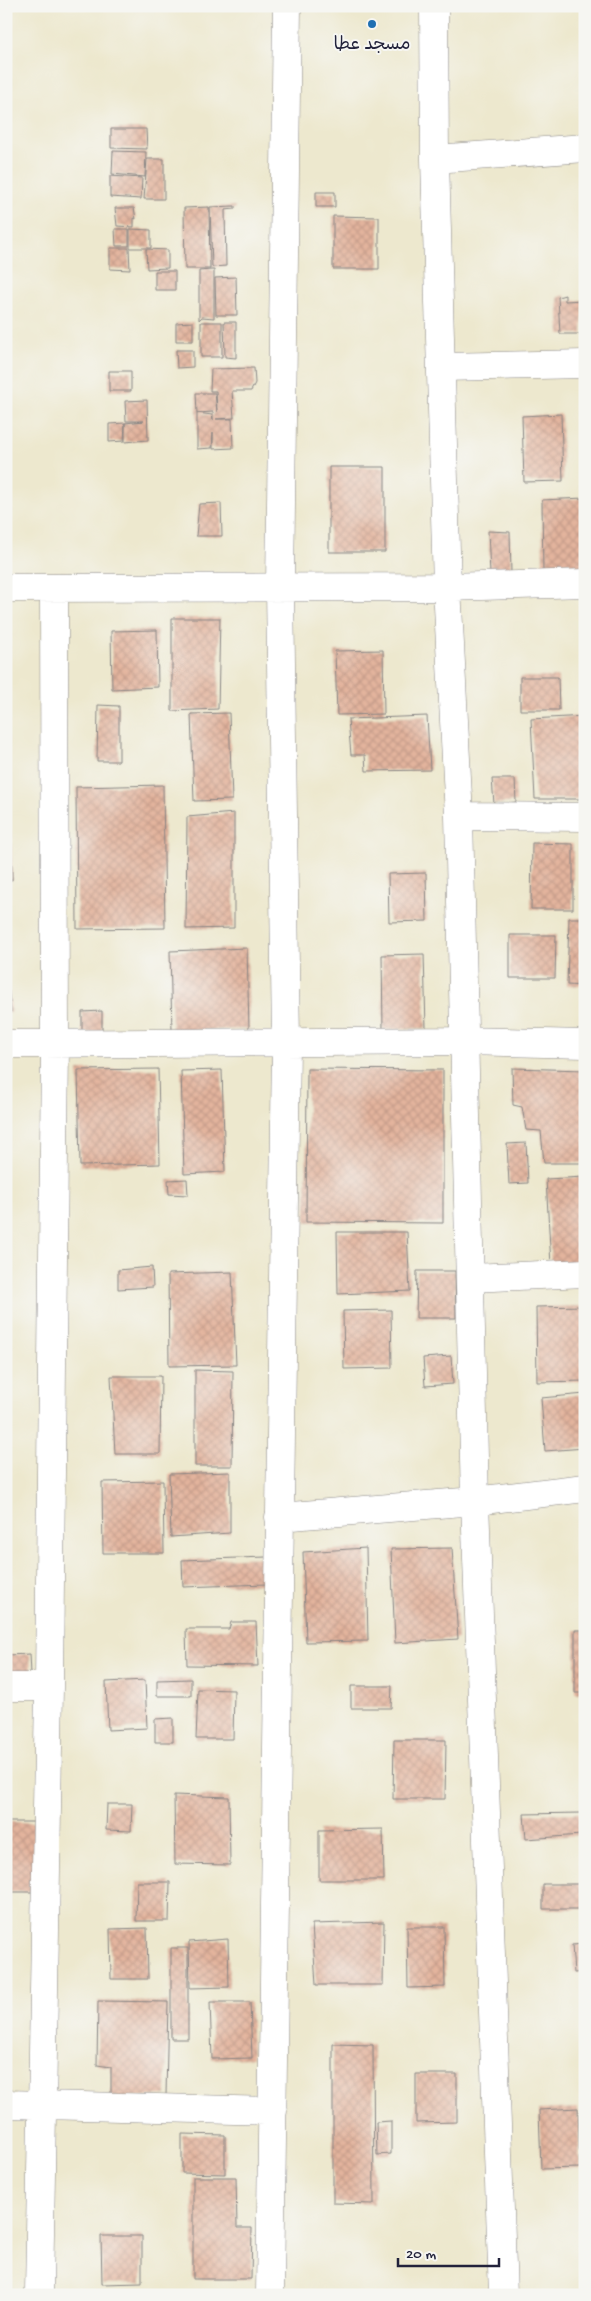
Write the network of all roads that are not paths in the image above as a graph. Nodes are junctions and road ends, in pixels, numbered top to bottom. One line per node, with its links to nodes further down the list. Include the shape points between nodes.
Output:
1 (287, 6): 8 (street)
2 (434, 6): 4 (street)
3 (585, 148): 4 (street)
4 (435, 159): 6 (street)
5 (585, 364): 6 (street)
6 (442, 367): 9 (street)
7 (585, 583): 9 (street)
8 (280, 587): 9 (street); 11 (street); 17 (street)
9 (447, 587): 12 (street)
10 (6, 588): 11 (street)
11 (54, 588): 16 (street)
12 (459, 816): 13 (street); 14 (street)
13 (585, 817)
14 (464, 1041): 17 (street); 18 (street); 20 (street)
15 (6, 1044): 16 (street)
16 (55, 1044): 17 (street); 25 (street)
17 (286, 1044): 23 (street)
18 (585, 1044)
19 (585, 1273): 20 (street)
20 (470, 1278): 22 (street)
21 (585, 1488): 22 (street)
22 (475, 1501): 23 (street); 31 (street)
23 (279, 1517): 28 (street)
24 (6, 1687): 25 (street)
25 (49, 1687): 27 (street)
26 (6, 2104): 27 (street)
27 (42, 2106): 28 (street); 29 (street)
28 (273, 2111): 30 (street)
29 (39, 2295)
30 (270, 2295)
31 (503, 2295)

